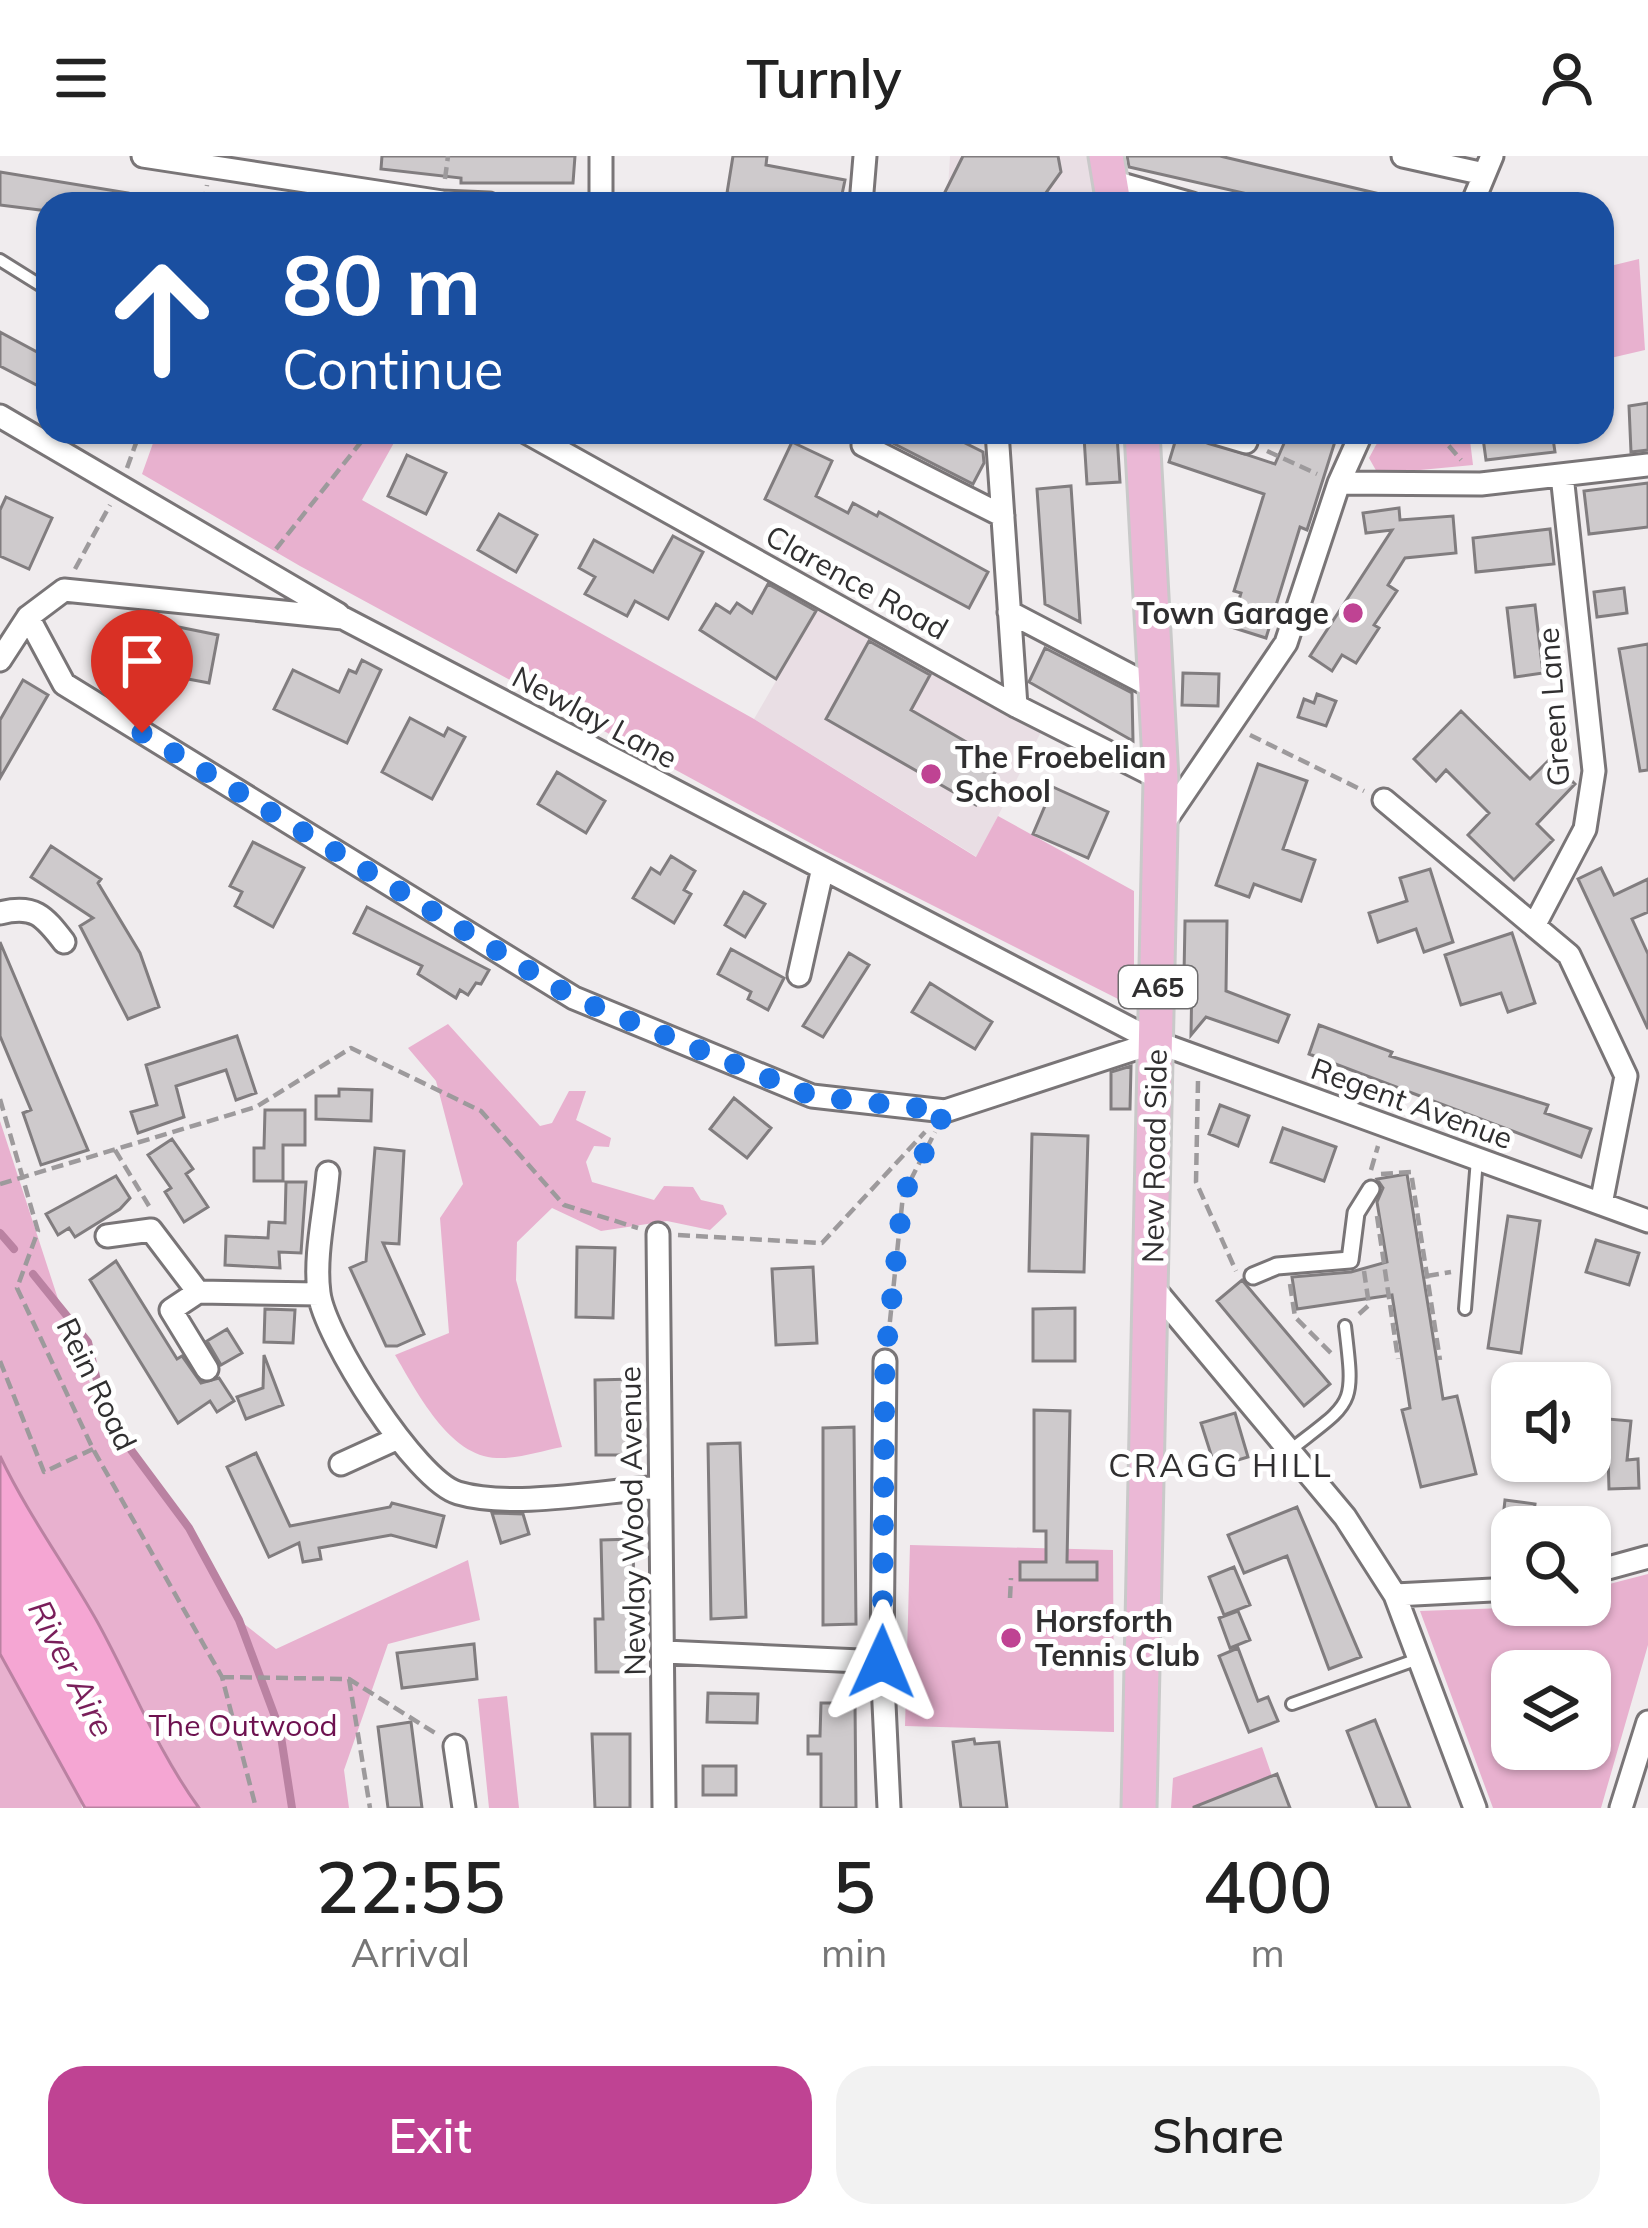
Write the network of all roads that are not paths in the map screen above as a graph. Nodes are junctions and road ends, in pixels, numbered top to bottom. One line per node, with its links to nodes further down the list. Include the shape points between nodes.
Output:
1 (143, 156): 7 (street)
2 (602, 156): 8 (street)
3 (866, 156): 9 (street)
4 (1403, 156): 5 (street)
5 (1488, 165)
6 (1110, 180): 10 (street)
7 (377, 192)
8 (601, 192)
9 (862, 192)
10 (1151, 192)
11 (0, 260): 12 (lane)
12 (36, 282)
13 (0, 416): 14 (street)
14 (36, 436)
15 (50, 444): 27 (street)
16 (547, 444): 30 (street, Clarence Road)
17 (998, 444): 24 (street)
18 (1143, 444): 29 (main road, New Road Side / A65)
19 (1357, 444): 23 (street)
20 (863, 446): 24 (street)
21 (1648, 465): 22 (street)
22 (1562, 475): 23 (street, via 1481,484); 36 (street, Green Lane, via 1594,771 1586,829)
23 (1339, 483): 33 (street, via 1286,643)
24 (1003, 517): 25 (street)
25 (1009, 612): 29 (street); 30 (street)
26 (28, 617): 27 (street, Newlay Lane, via 64,590); 28 (street); 39 (street, via 64,684 574,998 812,1096 945,1111)
27 (343, 618): 34 (street, Newlay Lane)
28 (0, 661)
29 (1158, 690): 31 (main road, New Road Side / A65)
30 (1016, 706): 31 (street, Clarence Road)
31 (1161, 779): 33 (main road, New Road Side / A65)
32 (1384, 800): 36 (street)
33 (1160, 828): 39 (main road, New Road Side / A65)
34 (823, 872): 38 (street); 39 (street, Newlay Lane)
35 (0, 913): 37 (street, via 28,908)
36 (1535, 924): 43 (street, via 1569,955 1626,1076)
37 (64, 942)
38 (799, 975)
39 (1156, 1042): 40 (street, Regent Avenue); 48 (main road, New Road Side / A65)
40 (1477, 1159): 43 (street, Regent Avenue); 51 (lane)
41 (328, 1173): 50 (street)
42 (1370, 1182): 47 (street, via 1355,1213 1350,1259)
43 (1601, 1204): 44 (street, Regent Avenue)
44 (1648, 1222)
45 (658, 1234): 58 (street, Newlay Wood Avenue)
46 (107, 1236): 49 (street, via 151,1230)
47 (1252, 1276)
48 (1151, 1285): 56 (street); 72 (main road, New Road Side / A65)
49 (198, 1292): 50 (street); 54 (street, via 171,1310)
50 (319, 1294): 55 (street)
51 (1465, 1309)
52 (1345, 1326): 56 (lane, via 1348,1404)
53 (885, 1361): 65 (street)
54 (207, 1369)
55 (396, 1439): 57 (street); 58 (street, via 454,1492 487,1498)
56 (1289, 1451): 62 (street, via 1345,1517)
57 (341, 1464)
58 (661, 1487): 63 (street, Newlay Wood Avenue)
59 (1648, 1557): 60 (street)
60 (1611, 1567)
61 (1491, 1590): 62 (street)
62 (1394, 1595): 64 (street)
63 (665, 1652): 65 (street); 70 (street, Newlay Wood Avenue)
64 (1418, 1659): 66 (lane); 73 (street)
65 (882, 1662): 71 (street)
66 (1292, 1704)
67 (1648, 1722): 74 (street)
68 (455, 1745): 69 (street)
69 (464, 1808)
70 (664, 1808)
71 (889, 1808)
72 (1139, 1808)
73 (1474, 1808)
74 (1621, 1808)

